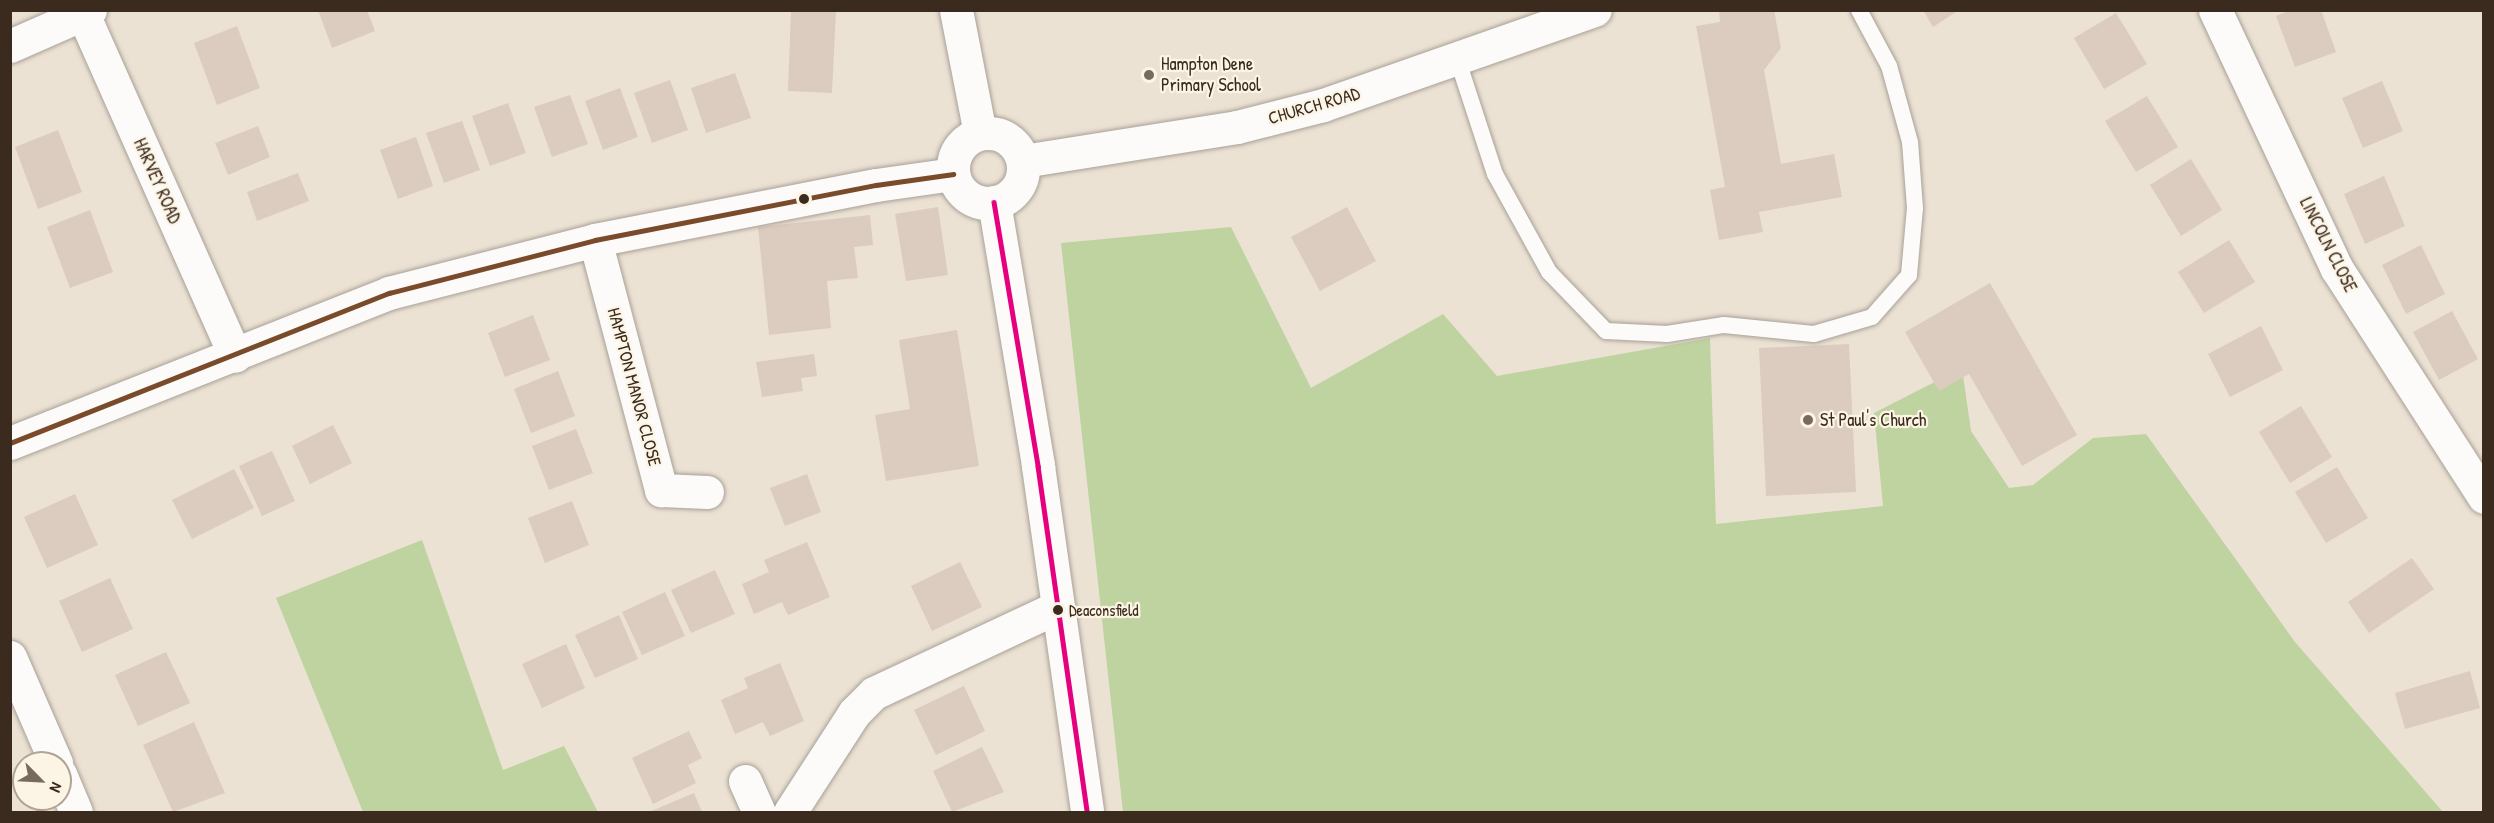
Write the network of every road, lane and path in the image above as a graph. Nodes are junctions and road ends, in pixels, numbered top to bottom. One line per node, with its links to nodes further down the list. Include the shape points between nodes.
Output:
1 (956, 10): 8 (street)
2 (1595, 10): 7 (street, CHURCH ROAD)
3 (1859, 10): 7 (lane, via 1889,66 1910,142 1914,208 1910,275 1872,317 1814,334 1724,326 1667,334 1606,331 1549,273 1495,174)
4 (2215, 10): 16 (street, LINCOLN CLOSE, via 2337,269)
5 (86, 12): 6 (street); 13 (street, HARVEY ROAD)
6 (10, 46)
7 (1458, 61): 9 (street, CHURCH ROAD, via 1323,105 1237,127)
8 (980, 133): 9 (street, via 996,133 1010,140); 10 (street, via 958,148)
9 (1023, 161): 11 (street, via 1017,188)
10 (953, 174): 11 (street, via 968,197); 12 (street, via 876,185)
11 (994, 202): 17 (street)
12 (595, 240): 13 (street, via 389,293); 15 (street, HAMPTON MANOR CLOSE, via 661,490)
13 (235, 356): 14 (street)
14 (10, 443)
15 (707, 492)
16 (2484, 496)
17 (1058, 607): 22 (street, via 874,693 854,713); 23 (street)
18 (10, 657): 19 (street)
19 (51, 751)
20 (745, 780): 21 (street)
21 (759, 813)
22 (790, 813)
23 (1087, 813)

